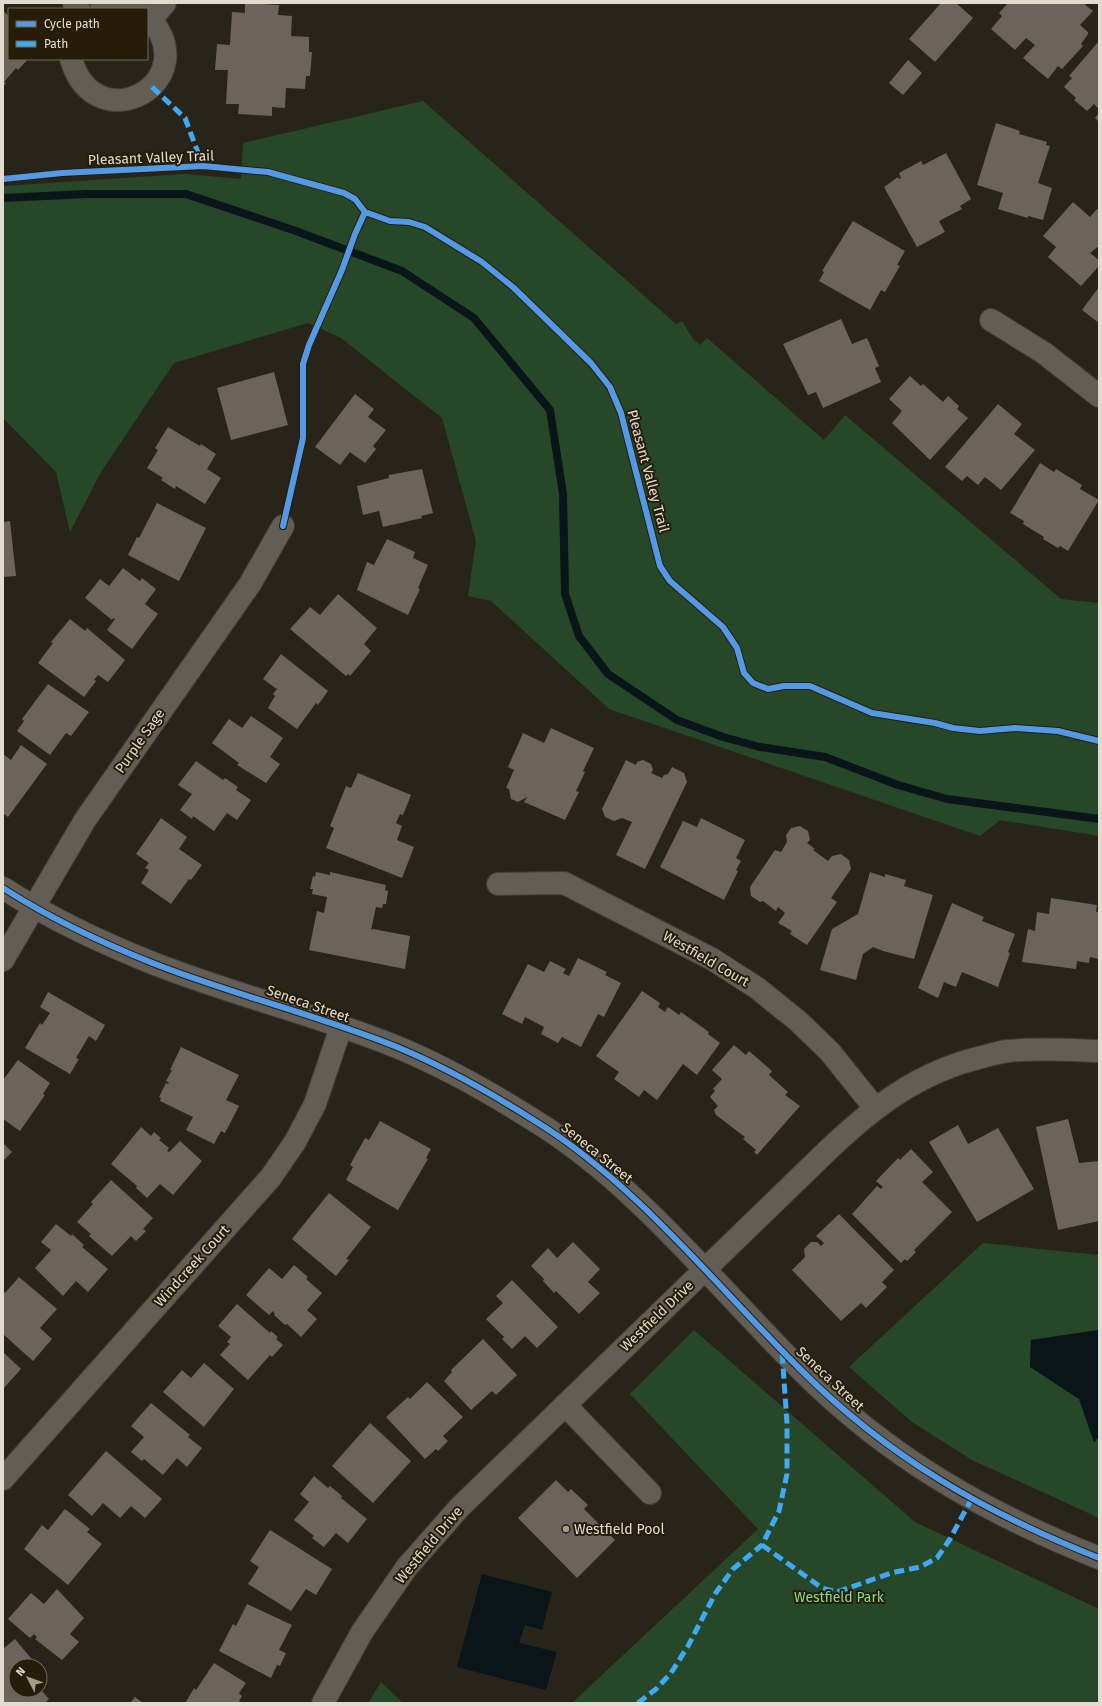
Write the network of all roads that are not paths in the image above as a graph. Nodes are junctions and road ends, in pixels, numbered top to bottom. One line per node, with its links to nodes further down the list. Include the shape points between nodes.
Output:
1 (166, 3): 4 (street)
2 (105, 8): 3 (street, via 116,5)
3 (126, 8)
4 (148, 12)
5 (148, 17): 6 (street, via 157,26 164,40 166,56 162,72 152,86 141,94 127,100 112,100 97,95 85,86 76,74)
6 (71, 60)
7 (991, 320): 8 (street, via 1044,353)
8 (1099, 396)
9 (283, 526): 12 (street, Purple Sage, via 250,584 85,820)
10 (498, 884): 16 (street, Westfield Court, via 564,883 712,959 757,988 798,1021 830,1052)
11 (3, 888): 12 (street, Seneca Street)
12 (34, 907): 13 (street, Purple Sage); 14 (street, Seneca Street, via 93,938 157,965)
13 (3, 960)
14 (341, 1028): 17 (street, Seneca Street, via 397,1047 470,1081 539,1123 593,1163 633,1198); 19 (street, Windcreek Court, via 315,1104 295,1142 271,1176)
15 (1099, 1051): 16 (street, Westfield Drive, via 1006,1051 966,1061 926,1077)
16 (875, 1108): 17 (street, Westfield Drive)
17 (704, 1270): 18 (street, Westfield Drive); 21 (street, Seneca Street, via 809,1378 853,1418 917,1466 975,1502 1022,1526)
18 (565, 1405): 20 (street); 22 (street, Westfield Drive, via 459,1508 408,1567 362,1632)
19 (3, 1479)
20 (650, 1493)
21 (1099, 1558)
22 (323, 1703)

